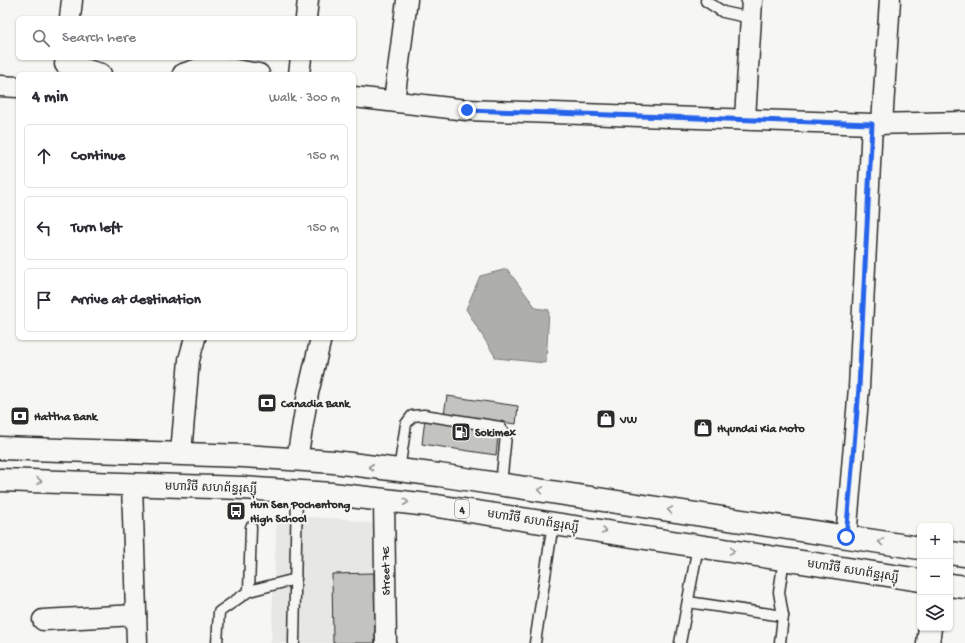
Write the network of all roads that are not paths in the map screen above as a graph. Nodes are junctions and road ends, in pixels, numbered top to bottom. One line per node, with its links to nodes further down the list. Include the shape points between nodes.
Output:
1 (72, 0): 7 (street)
2 (308, 0): 8 (street)
3 (407, 0): 18 (street)
4 (890, 0): 21 (street)
5 (706, 1): 6 (lane, via 723,12)
6 (751, 9): 19 (street)
7 (70, 16)
8 (306, 16)
9 (301, 60): 14 (street)
10 (64, 65): 11 (street)
11 (93, 72)
12 (189, 72): 13 (street, via 219,67)
13 (248, 72)
14 (300, 72)
15 (0, 86): 16 (street)
16 (16, 87)
17 (356, 97): 18 (street)
18 (394, 101): 19 (street, via 467,110)
19 (745, 119): 21 (street)
20 (965, 122): 21 (street)
21 (877, 124): 38 (street)
22 (194, 340): 25 (street, via 189,360)
23 (321, 340): 27 (street, via 308,393)
24 (0, 448): 25 (main road)
25 (181, 453): 26 (main road)
26 (244, 456): 27 (main road); 32 (main road)
27 (297, 459): 28 (main road, one-way to 27)
28 (399, 470): 31 (main road); 31 (lane, via 406,424 412,416 424,415 500,427 506,435)
29 (0, 480): 30 (main road, មហាវិថី សហព័ន្ធរុស្ស៊ី / 4, one-way to 30)
30 (132, 484): 32 (main road, មហាវិថី សហព័ន្ធរុស្ស៊ី / 4); 50 (street)
31 (501, 484): 35 (main road, one-way to 31)
32 (243, 488): 33 (main road, មហាវិថី សហព័ន្ធរុស្ស៊ី / 4)
33 (297, 490): 34 (main road, មហាវិថី សហព័ន្ធរុស្ស៊ី / 4); 44 (lane)
34 (384, 500): 36 (main road, មហាវិថី សហព័ន្ធរុស្ស៊ី / 4, one-way to 36); 57 (street, Street 7E)
35 (704, 515): 38 (main road); 39 (main road)
36 (553, 523): 39 (main road, មហាវិថី សហព័ន្ធរុស្ស៊ី / 4, one-way to 39); 58 (lane)
37 (251, 527): 48 (lane)
38 (846, 537): 40 (main road, one-way to 38)
39 (698, 546): 43 (main road, មហាវិថី សហព័ន្ធរុស្ស៊ី / 4, one-way to 43); 49 (lane)
40 (917, 548)
41 (953, 553): 42 (main road)
42 (965, 555)
43 (784, 559): 45 (main road, មហាវិថី សហព័ន្ធរុស្ស៊ី / 4); 51 (lane, via 779,592)
44 (296, 579): 48 (lane); 56 (lane)
45 (917, 580)
46 (953, 585): 47 (main road)
47 (965, 587)
48 (249, 591): 55 (lane, via 219,612)
49 (688, 602): 51 (lane); 59 (lane)
50 (136, 615): 52 (street); 54 (street)
51 (783, 616): 60 (lane)
52 (43, 620)
53 (930, 631): 61 (main road)
54 (137, 643)
55 (217, 643)
56 (294, 643)
57 (386, 643)
58 (535, 643)
59 (680, 643)
60 (780, 643)
61 (928, 643)

